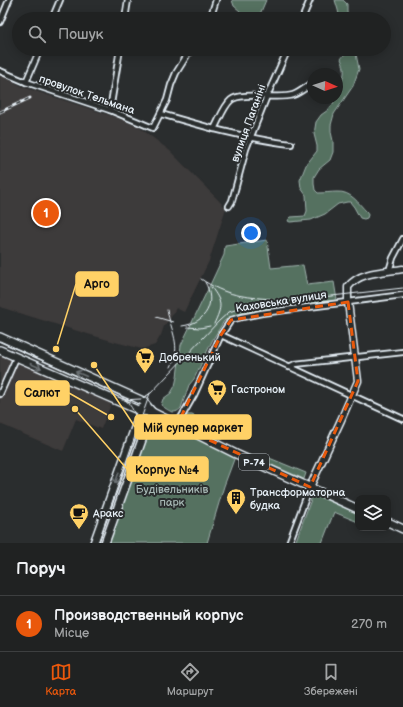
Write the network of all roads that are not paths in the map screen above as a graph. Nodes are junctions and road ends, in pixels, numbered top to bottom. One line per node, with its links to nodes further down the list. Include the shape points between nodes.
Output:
1 (9, 0): 10 (street)
2 (60, 0): 6 (street)
3 (128, 0): 7 (street)
4 (216, 0): 8 (street)
5 (310, 0): 9 (street)
6 (55, 12)
7 (126, 12)
8 (212, 12)
9 (305, 12)
10 (0, 22)
11 (37, 56): 16 (street)
12 (119, 56): 19 (street)
13 (187, 56): 20 (street, via 176,73)
14 (285, 56): 18 (street, вулиця Паганіні)
15 (0, 71): 16 (street, провулок Тельмана)
16 (26, 82): 19 (street, провулок Тельмана)
17 (307, 86): 18 (street, via 292,95)
18 (267, 96): 21 (street, via 233,98); 22 (street, вулиця Паганіні)
19 (110, 110): 20 (street, провулок Тельмана, via 153,128)
20 (161, 114): 21 (street)
21 (214, 129): 22 (street)
22 (251, 137): 23 (street); 24 (street, вулиця Паганіні)
23 (291, 144)
24 (229, 206)
25 (403, 238): 27 (street)
26 (403, 270): 27 (main road)
27 (389, 271): 29 (main road, via 358,278 352,282 347,289)
28 (403, 295): 29 (street, Каховська вулиця)
29 (348, 302): 30 (street, Каховська вулиця, via 242,317 231,320); 35 (main road)
30 (221, 335): 36 (street); 43 (street, Каховська вулиця, via 194,395)
31 (0, 337): 39 (main road, Р-74, one-way to 31)
32 (0, 350): 34 (main road, Р-74)
33 (403, 352): 35 (street)
34 (16, 358): 37 (street); 40 (main road, Р-74, one-way to 40)
35 (355, 358): 36 (street, via 295,364); 38 (main road, via 358,381)
36 (290, 367): 38 (street)
37 (0, 394)
38 (352, 395): 42 (street); 44 (main road)
39 (144, 402): 40 (main road); 41 (main road, Р-74)
40 (140, 411): 41 (main road, Р-74); 48 (main road, one-way to 48)
41 (152, 412): 43 (main road, Р-74); 49 (main road)
42 (403, 419)
43 (177, 425): 44 (main road, Р-74)
44 (310, 487): 45 (main road, Р-74); 50 (street)
45 (355, 508)
46 (391, 523): 47 (main road)
47 (403, 529)
48 (94, 543)
49 (105, 543)
50 (289, 543)

